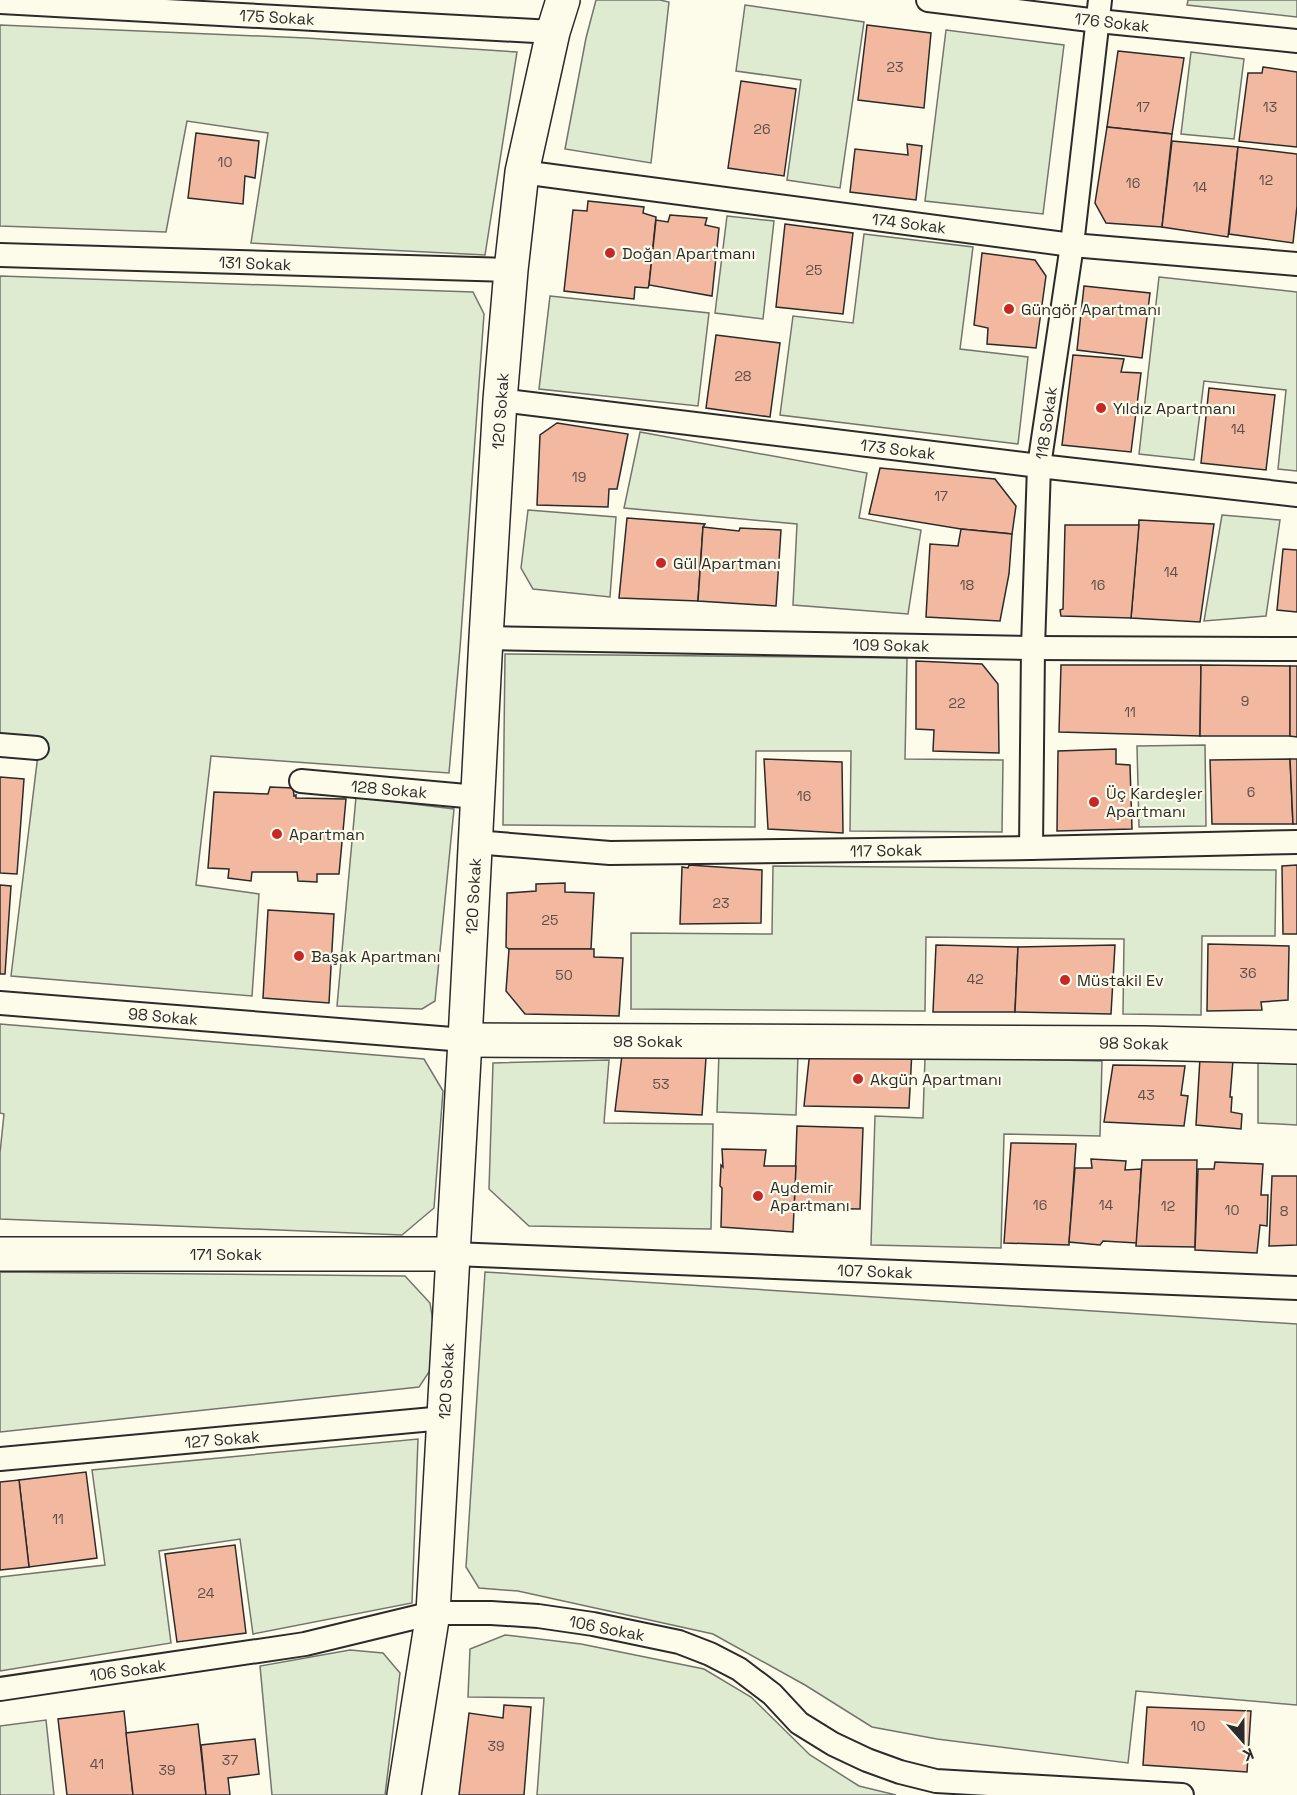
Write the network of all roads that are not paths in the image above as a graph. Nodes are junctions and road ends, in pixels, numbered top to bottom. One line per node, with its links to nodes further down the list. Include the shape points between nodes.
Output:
1 (563, 0): 5 (street, 120 Sokak)
2 (928, 0): 4 (lane, 176 Sokak)
3 (0, 2): 5 (lane, 175 Sokak)
4 (1099, 11): 6 (lane, 176 Sokak); 8 (lane, 118 Sokak)
5 (553, 32): 7 (street, 120 Sokak)
6 (1297, 41)
7 (522, 172): 8 (lane, 174 Sokak); 11 (street, 120 Sokak)
8 (1072, 245): 10 (lane, 174 Sokak); 13 (lane, 118 Sokak)
9 (0, 255): 11 (lane, 131 Sokak)
10 (1297, 264)
11 (511, 270): 12 (street, 120 Sokak)
12 (500, 400): 13 (lane, 173 Sokak); 15 (street, 120 Sokak)
13 (1039, 466): 14 (lane, 173 Sokak); 16 (lane, 118 Sokak)
14 (1297, 495)
15 (486, 638): 16 (lane, 109 Sokak); 21 (street, 120 Sokak)
16 (1033, 648): 17 (lane, 109 Sokak); 24 (lane, 118 Sokak)
17 (1297, 649)
18 (0, 745): 19 (lane)
19 (37, 748)
20 (301, 781): 21 (lane, 128 Sokak)
21 (477, 796): 22 (street, 120 Sokak)
22 (475, 842): 24 (lane, 117 Sokak, via 610,853); 26 (street, 120 Sokak)
23 (1297, 842): 24 (lane, 117 Sokak)
24 (1031, 848)
25 (0, 1003): 26 (lane, 98 Sokak)
26 (465, 1040): 27 (street, 98 Sokak, via 1132,1042); 29 (street, 120 Sokak)
27 (1297, 1047)
28 (0, 1254): 29 (street, 171 Sokak)
29 (453, 1254): 30 (lane, 107 Sokak); 31 (street, 120 Sokak)
30 (1297, 1288)
31 (444, 1418): 32 (lane, 127 Sokak); 33 (street, 120 Sokak)
32 (0, 1460)
33 (433, 1613): 34 (lane, 106 Sokak, via 305,1644); 35 (street, 120 Sokak); 36 (lane, 106 Sokak, via 538,1616 679,1642 739,1669 772,1694 799,1723 833,1744 900,1772 936,1781)
34 (0, 1689)
35 (404, 1795)
36 (1182, 1795)

